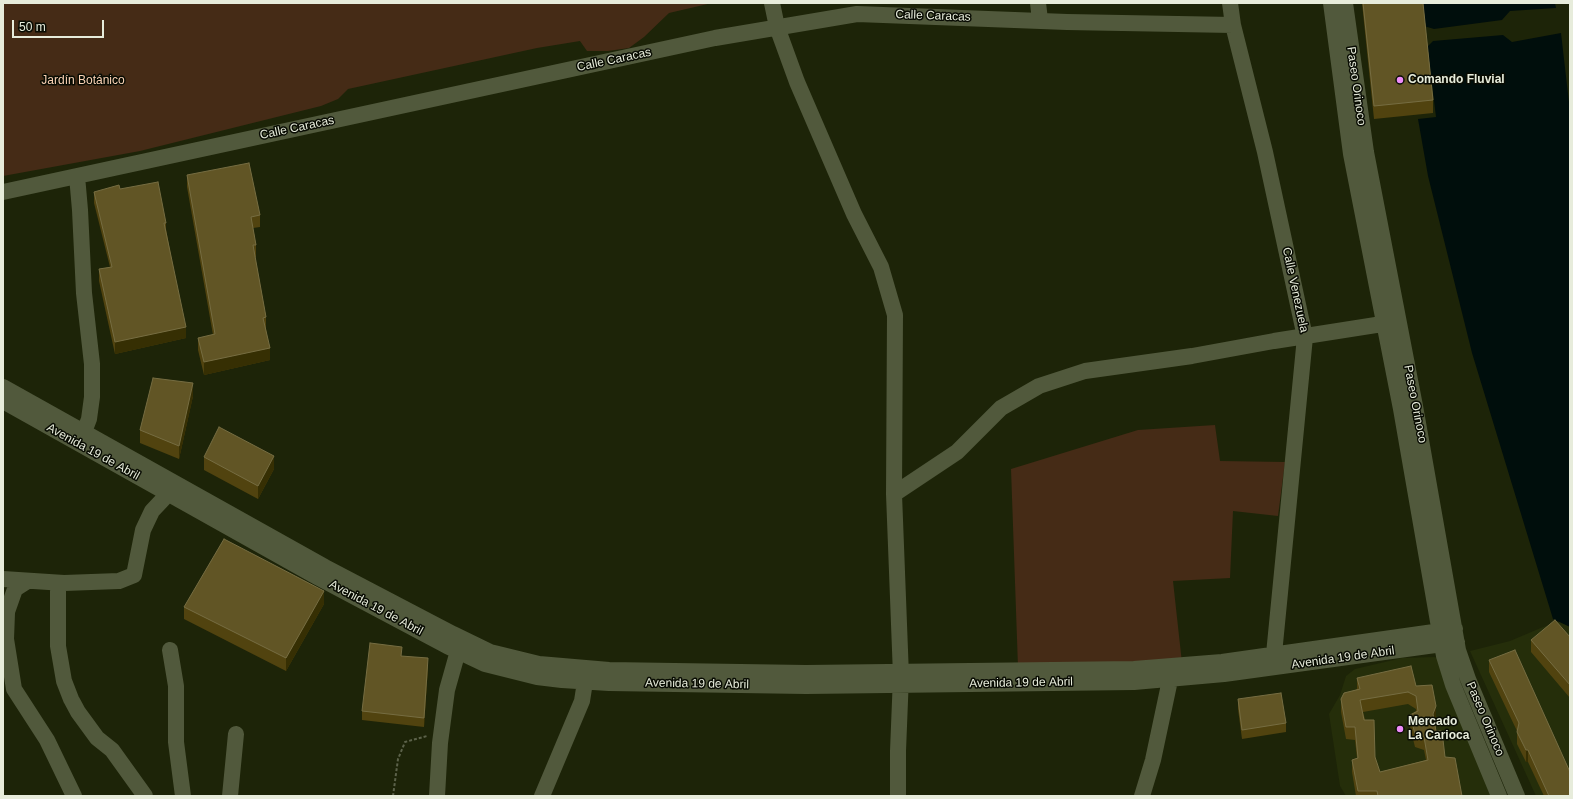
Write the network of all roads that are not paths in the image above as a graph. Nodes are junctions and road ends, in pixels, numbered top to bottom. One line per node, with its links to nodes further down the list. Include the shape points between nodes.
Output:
1 (772, 3): 9 (street)
2 (1038, 3): 7 (street)
3 (1230, 3): 8 (street, Calle Venezuela)
4 (1331, 3): 12 (street, Paseo Orinoco, via 1351,154)
5 (1345, 3): 12 (street, Paseo Orinoco)
6 (858, 9): 7 (street, Calle Caracas); 9 (street, Calle Caracas)
7 (1040, 20): 8 (street, Calle Caracas)
8 (1234, 25): 13 (street, Calle Venezuela, via 1265,152)
9 (777, 27): 10 (street, Calle Caracas, via 715,38); 18 (street, via 820,140 881,267 895,314)
10 (77, 176): 11 (street, Calle Caracas); 16 (street, via 84,293 92,364 92,396 89,419)
11 (3, 192)
12 (1392, 323): 13 (street); 23 (street, Paseo Orinoco)
13 (1305, 337): 18 (street, via 1086,371 1040,386 1001,408 957,452); 26 (street, Calle Venezuela)
14 (3, 386): 16 (street, Avenida 19 de Abril)
15 (3, 401): 17 (street, Avenida 19 de Abril)
16 (84, 432): 27 (street, Avenida 19 de Abril, via 339,574 475,646 504,657 564,667 609,670 806,673)
17 (168, 494): 21 (street, via 152,511 143,530 134,575 119,581); 25 (street, Avenida 19 de Abril)
18 (894, 494): 27 (street)
19 (3, 579): 20 (street)
20 (26, 582): 21 (street); 22 (street, via 15,589)
21 (58, 583): 32 (street, via 58,646 64,681 78,712 97,738 112,750)
22 (4, 617): 30 (street)
23 (1448, 637): 26 (street, Avenida 19 de Abril); 28 (street, Avenida 19 de Abril); 42 (street, Paseo Orinoco, via 1449,675); 43 (street, Paseo Orinoco)
24 (170, 650): 36 (street, via 176,686 176,742)
25 (458, 651): 29 (street, Avenida 19 de Abril, via 501,669 544,678); 38 (street, via 447,690)
26 (1274, 654): 27 (street, Avenida 19 de Abril, via 1154,668)
27 (901, 679): 28 (street, Avenida 19 de Abril); 29 (street, Avenida 19 de Abril, via 806,686); 40 (street)
28 (1170, 680): 41 (street, via 1153,760)
29 (585, 682): 39 (street, via 582,701)
30 (8, 690): 33 (street, via 47,740)
31 (236, 734): 37 (street)
32 (134, 779): 34 (street); 35 (street)
33 (74, 796)
34 (132, 796)
35 (145, 796)
36 (183, 796)
37 (230, 796)
38 (437, 796)
39 (542, 796)
40 (898, 796)
41 (1142, 796)
42 (1499, 796)
43 (1517, 796)

